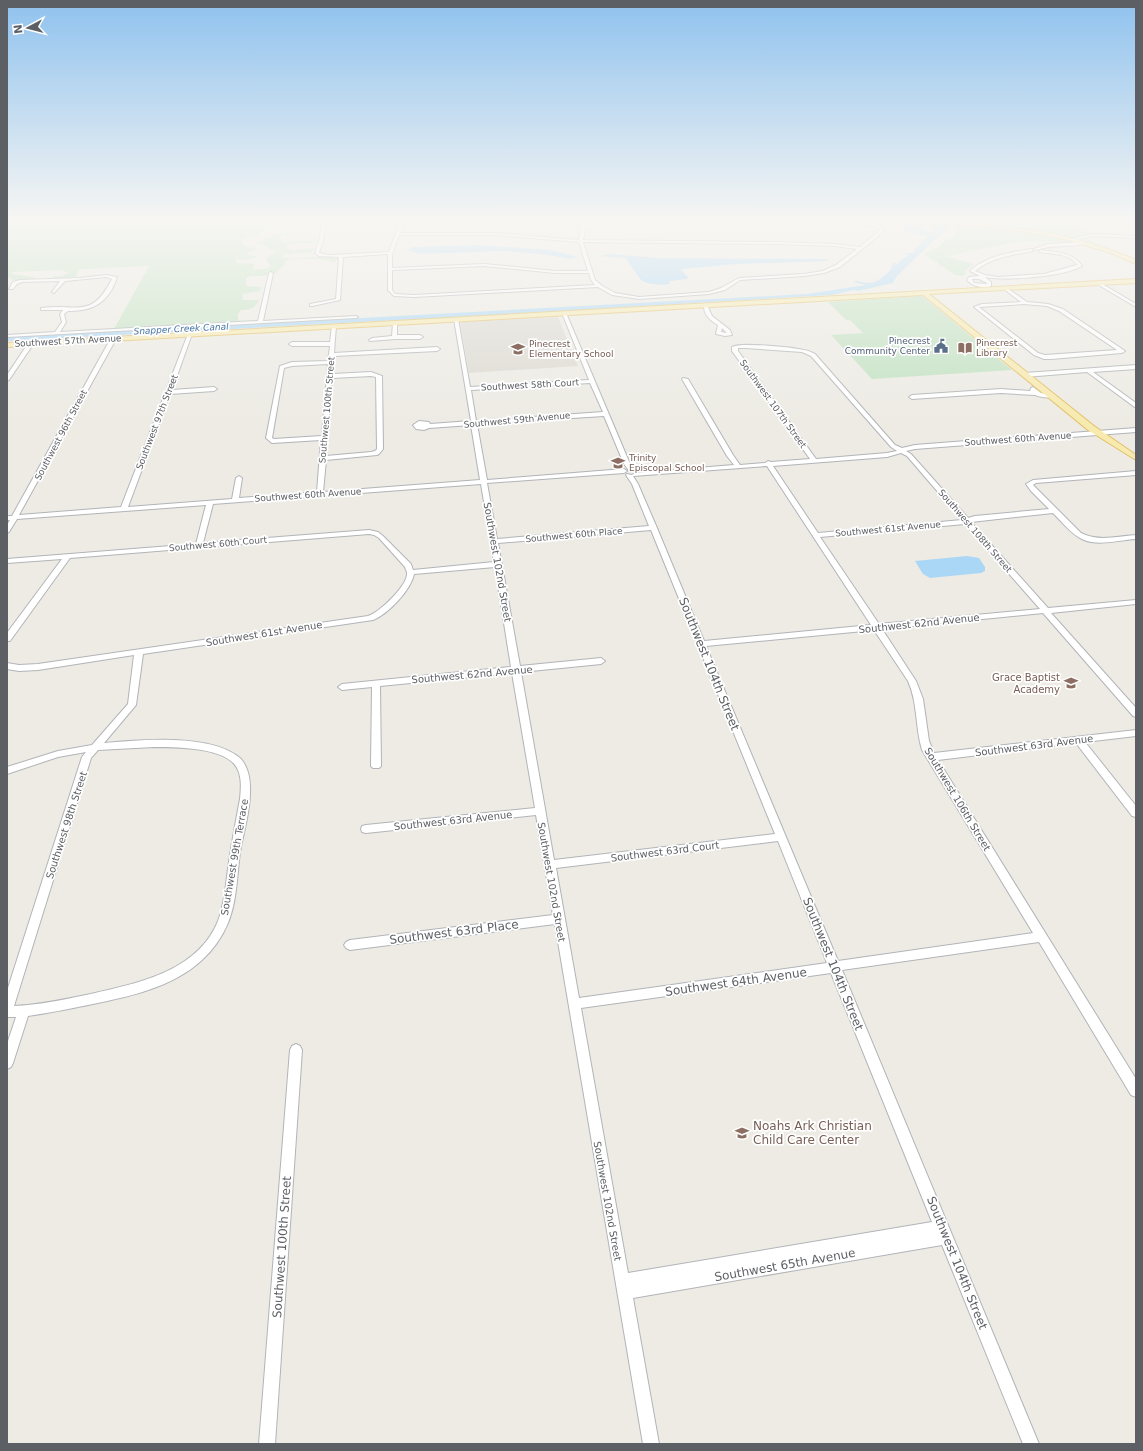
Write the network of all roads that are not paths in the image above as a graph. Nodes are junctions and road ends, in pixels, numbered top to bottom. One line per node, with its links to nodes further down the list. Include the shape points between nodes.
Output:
1 (58, 287): 14 (street)
2 (110, 287): 23 (street, via 96,306 87,309)
3 (268, 287): 27 (street)
4 (339, 287): 18 (street, via 338,300)
5 (390, 287): 6 (street, via 396,295 409,296)
6 (585, 287)
7 (600, 287): 8 (street, via 614,294 635,298 709,293)
8 (727, 287)
9 (985, 287): 12 (street)
10 (1041, 287): 13 (main road, Southwest 57th Avenue)
11 (1105, 287): 20 (street)
12 (990, 288): 13 (main road, Southwest 57th Avenue); 15 (main road, Southwest 57th Avenue)
13 (1006, 289): 17 (street)
14 (54, 292)
15 (924, 293): 21 (main road, Southwest 57th Avenue); 46 (main road)
16 (1054, 301): 19 (street)
17 (1026, 303): 19 (street); 19 (street, via 976,307 1036,354 1044,357 1122,351 1068,314)
18 (312, 305)
19 (1048, 305)
20 (1136, 306)
21 (705, 307): 24 (main road, Southwest 57th Avenue); 28 (street, via 709,317)
22 (43, 309): 23 (street)
23 (67, 309): 31 (street, via 62,315 64,322)
24 (564, 313): 26 (main road, Southwest 57th Avenue); 50 (street, Southwest 104th Street)
25 (356, 317): 27 (street)
26 (456, 319): 30 (main road, Southwest 57th Avenue); 53 (street, Southwest 102nd Street)
27 (260, 322): 31 (street)
28 (720, 325)
29 (334, 326): 30 (main road, Southwest 57th Avenue); 32 (main road, Southwest 57th Avenue); 38 (street, Southwest 100th Street)
30 (395, 330): 34 (street); 36 (street)
31 (57, 333): 33 (street)
32 (190, 334): 35 (main road, Southwest 57th Avenue); 54 (street, Southwest 97th Street)
33 (7, 336)
34 (420, 337)
35 (113, 339): 37 (main road, Southwest 57th Avenue); 80 (street, Southwest 96th Street)
36 (372, 340)
37 (31, 343): 39 (main road, Southwest 57th Avenue); 48 (street)
38 (333, 343): 40 (street); 43 (street, Southwest 100th Street)
39 (7, 344)
40 (292, 344)
41 (437, 349): 43 (street, via 343,354)
42 (810, 353): 65 (street, Southwest 108th Street, via 893,446); 68 (street, Southwest 107th Street, via 735,347 738,355)
43 (332, 357): 47 (street, Southwest 100th Street); 64 (street, via 285,365 281,368 269,437 272,441)
44 (1136, 367): 45 (street)
45 (1089, 371): 46 (street); 58 (street)
46 (1025, 375): 51 (main road)
47 (330, 376): 64 (street, Southwest 100th Street); 66 (street, via 377,374 380,377 380,449 377,453)
48 (7, 379)
49 (685, 379): 70 (street)
50 (592, 381): 53 (street, Southwest 58th Court); 59 (street, Southwest 104th Street)
51 (1040, 387): 55 (street, via 1035,388); 56 (main road)
52 (214, 389): 54 (street)
53 (468, 389): 60 (street, Southwest 102nd Street)
54 (168, 392): 78 (street, Southwest 97th Street)
55 (1034, 392): 56 (street); 57 (street, via 1001,391)
56 (1051, 396): 63 (main road)
57 (912, 397)
58 (1136, 406)
59 (605, 414): 60 (street, Southwest 59th Avenue); 71 (street, Southwest 104th Street)
60 (474, 423): 61 (street, Southwest 59th Avenue); 74 (street, Southwest 102nd Street)
61 (428, 426)
62 (1136, 430): 63 (street, Southwest 60th Avenue)
63 (1098, 433): 65 (street, Southwest 60th Avenue); 67 (main road)
64 (325, 438): 66 (street, Southwest 100th Street)
65 (901, 450): 68 (street, Southwest 60th Avenue, via 892,454); 82 (street, Southwest 108th Street, via 909,455)
66 (323, 458): 75 (street, Southwest 100th Street)
67 (1136, 458)
68 (814, 460): 69 (street, Southwest 60th Avenue)
69 (768, 463): 70 (street, Southwest 60th Avenue); 85 (street, Southwest 106th Street)
70 (735, 466): 71 (street, Southwest 60th Avenue)
71 (630, 473): 74 (street, Southwest 60th Avenue, via 609,472); 83 (street, Southwest 104th Street)
72 (1136, 473): 79 (street, via 1030,483 1033,490)
73 (239, 478): 76 (street)
74 (484, 482): 75 (street, Southwest 60th Avenue); 87 (street, Southwest 102nd Street)
75 (320, 494): 76 (street, Southwest 60th Avenue)
76 (235, 501): 77 (street, Southwest 60th Avenue)
77 (210, 502): 78 (street, Southwest 60th Avenue); 88 (street)
78 (124, 509): 80 (street, Southwest 60th Avenue)
79 (1055, 511): 82 (street, Southwest 61st Avenue); 86 (street, via 1079,534 1088,539)
80 (15, 517): 81 (street, Southwest 60th Avenue); 84 (street, Southwest 96th Street)
81 (7, 518)
82 (966, 521): 85 (street, Southwest 61st Avenue); 94 (street, Southwest 108th Street)
83 (654, 528): 87 (street, Southwest 60th Place); 97 (street, Southwest 104th Street)
84 (7, 531)
85 (816, 535): 95 (street, Southwest 106th Street)
86 (1136, 537)
87 (494, 541): 91 (street, Southwest 102nd Street)
88 (200, 545): 89 (street, Southwest 60th Court); 92 (street, Southwest 60th Court, via 373,532 381,536)
89 (68, 556): 90 (street, Southwest 60th Court); 96 (street)
90 (7, 561)
91 (498, 564): 92 (street); 101 (street, Southwest 102nd Street)
92 (411, 572): 98 (street, Southwest 61st Avenue, via 387,609 375,617)
93 (1136, 602): 94 (street, Southwest 62nd Avenue)
94 (1045, 611): 95 (street, Southwest 62nd Avenue); 104 (street, Southwest 108th Street)
95 (878, 627): 97 (street, Southwest 62nd Avenue); 108 (street, Southwest 106th Street, via 916,689 920,699 923,740)
96 (7, 639)
97 (701, 644): 114 (street, Southwest 104th Street)
98 (139, 652): 100 (street, Southwest 61st Avenue, via 30,668); 107 (street, Southwest 98th Street, via 132,705)
99 (601, 662): 101 (street, Southwest 62nd Avenue)
100 (7, 666)
101 (516, 670): 102 (street, Southwest 62nd Avenue); 111 (street, Southwest 102nd Street)
102 (376, 683): 103 (street, Southwest 62nd Avenue); 109 (street)
103 (342, 687)
104 (1136, 714)
105 (1136, 733): 106 (street, Southwest 63rd Avenue)
106 (1078, 740): 108 (street, Southwest 63rd Avenue); 112 (street)
107 (93, 748): 110 (street, via 61,753); 121 (street, Southwest 98th Street); 122 (street, Southwest 99th Terrace, via 192,744 223,752 239,764 244,777 245,791 226,912 208,946 183,968 156,982 101,997)
108 (931, 757): 117 (street, Southwest 106th Street)
109 (376, 766)
110 (7, 771)
111 (540, 811): 113 (street, Southwest 63rd Avenue); 115 (street, Southwest 102nd Street)
112 (1136, 813)
113 (366, 829)
114 (780, 837): 115 (street, Southwest 63rd Court); 119 (street, Southwest 104th Street)
115 (550, 865): 116 (street, Southwest 102nd Street)
116 (559, 919): 118 (street, Southwest 63rd Place); 120 (street, Southwest 102nd Street)
117 (1042, 937): 119 (street, Southwest 64th Avenue); 125 (street, Southwest 106th Street)
118 (350, 945)
119 (834, 967): 120 (street, Southwest 64th Avenue); 126 (street, Southwest 104th Street)
120 (573, 1004): 127 (street, Southwest 102nd Street)
121 (7, 1011): 122 (street)
122 (24, 1011): 124 (street)
123 (296, 1050): 128 (street, Southwest 100th Street)
124 (7, 1063)
125 (1136, 1091)
126 (944, 1232): 127 (street, Southwest 65th Avenue); 130 (street, Southwest 104th Street)
127 (623, 1287): 129 (street, Southwest 102nd Street)
128 (267, 1444)
129 (650, 1444)
130 (1031, 1444)

